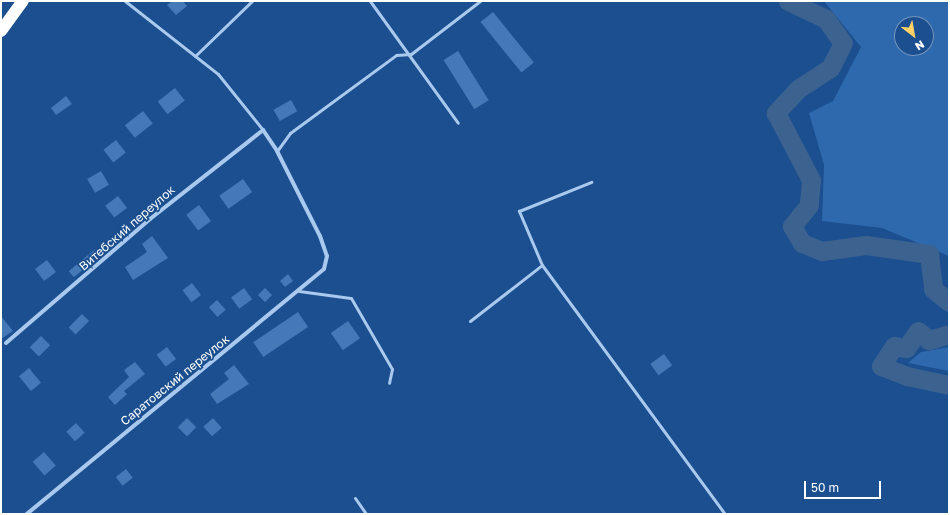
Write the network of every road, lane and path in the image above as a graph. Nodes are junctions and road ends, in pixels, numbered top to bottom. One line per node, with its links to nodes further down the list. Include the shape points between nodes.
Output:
1 (23, 1): 6 (highway)
2 (125, 1): 8 (lane)
3 (252, 1): 8 (lane)
4 (370, 1): 7 (lane)
5 (480, 1): 7 (lane)
6 (1, 31)
7 (411, 54): 9 (lane); 11 (lane, via 396,55 290,133)
8 (196, 56): 10 (lane, via 233,89)
9 (458, 123)
10 (263, 130): 11 (street); 16 (street, Витебский переулок, via 150,219)
11 (277, 151): 14 (street, Саратовский переулок, via 327,256 320,275)
12 (591, 182): 13 (lane, via 519,211)
13 (542, 265): 15 (lane); 21 (lane)
14 (299, 291): 17 (lane, via 351,298 392,369); 19 (street, Саратовский переулок)
15 (470, 321)
16 (6, 343)
17 (389, 383)
18 (355, 498): 20 (lane)
19 (27, 514)
20 (366, 514)
21 (725, 514)

